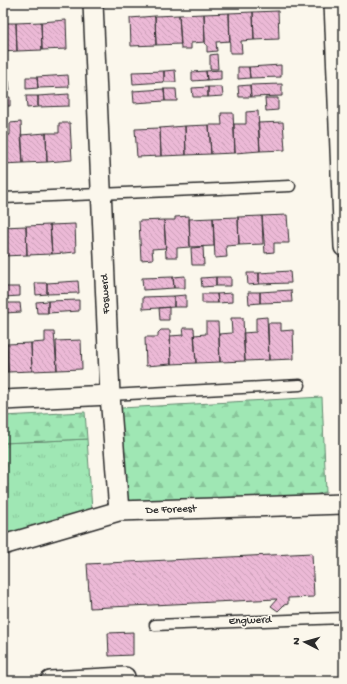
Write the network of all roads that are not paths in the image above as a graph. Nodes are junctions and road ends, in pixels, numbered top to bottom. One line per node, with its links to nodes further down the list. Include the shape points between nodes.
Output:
1 (93, 3): 4 (street, Foswerd)
2 (334, 3): 6 (street)
3 (290, 186): 4 (lane)
4 (101, 193): 5 (lane); 8 (street, Foswerd)
5 (3, 198)
6 (344, 247)
7 (300, 385): 8 (lane)
8 (110, 395): 9 (street); 11 (street, Foswerd)
9 (3, 400)
10 (344, 504): 11 (street, De Foreest)
11 (119, 511): 12 (street, De Foreest)
12 (3, 545)
13 (344, 618): 14 (lane, Engwerd)
14 (155, 625)
15 (50, 681): 16 (street, via 125,677)
16 (125, 681)

